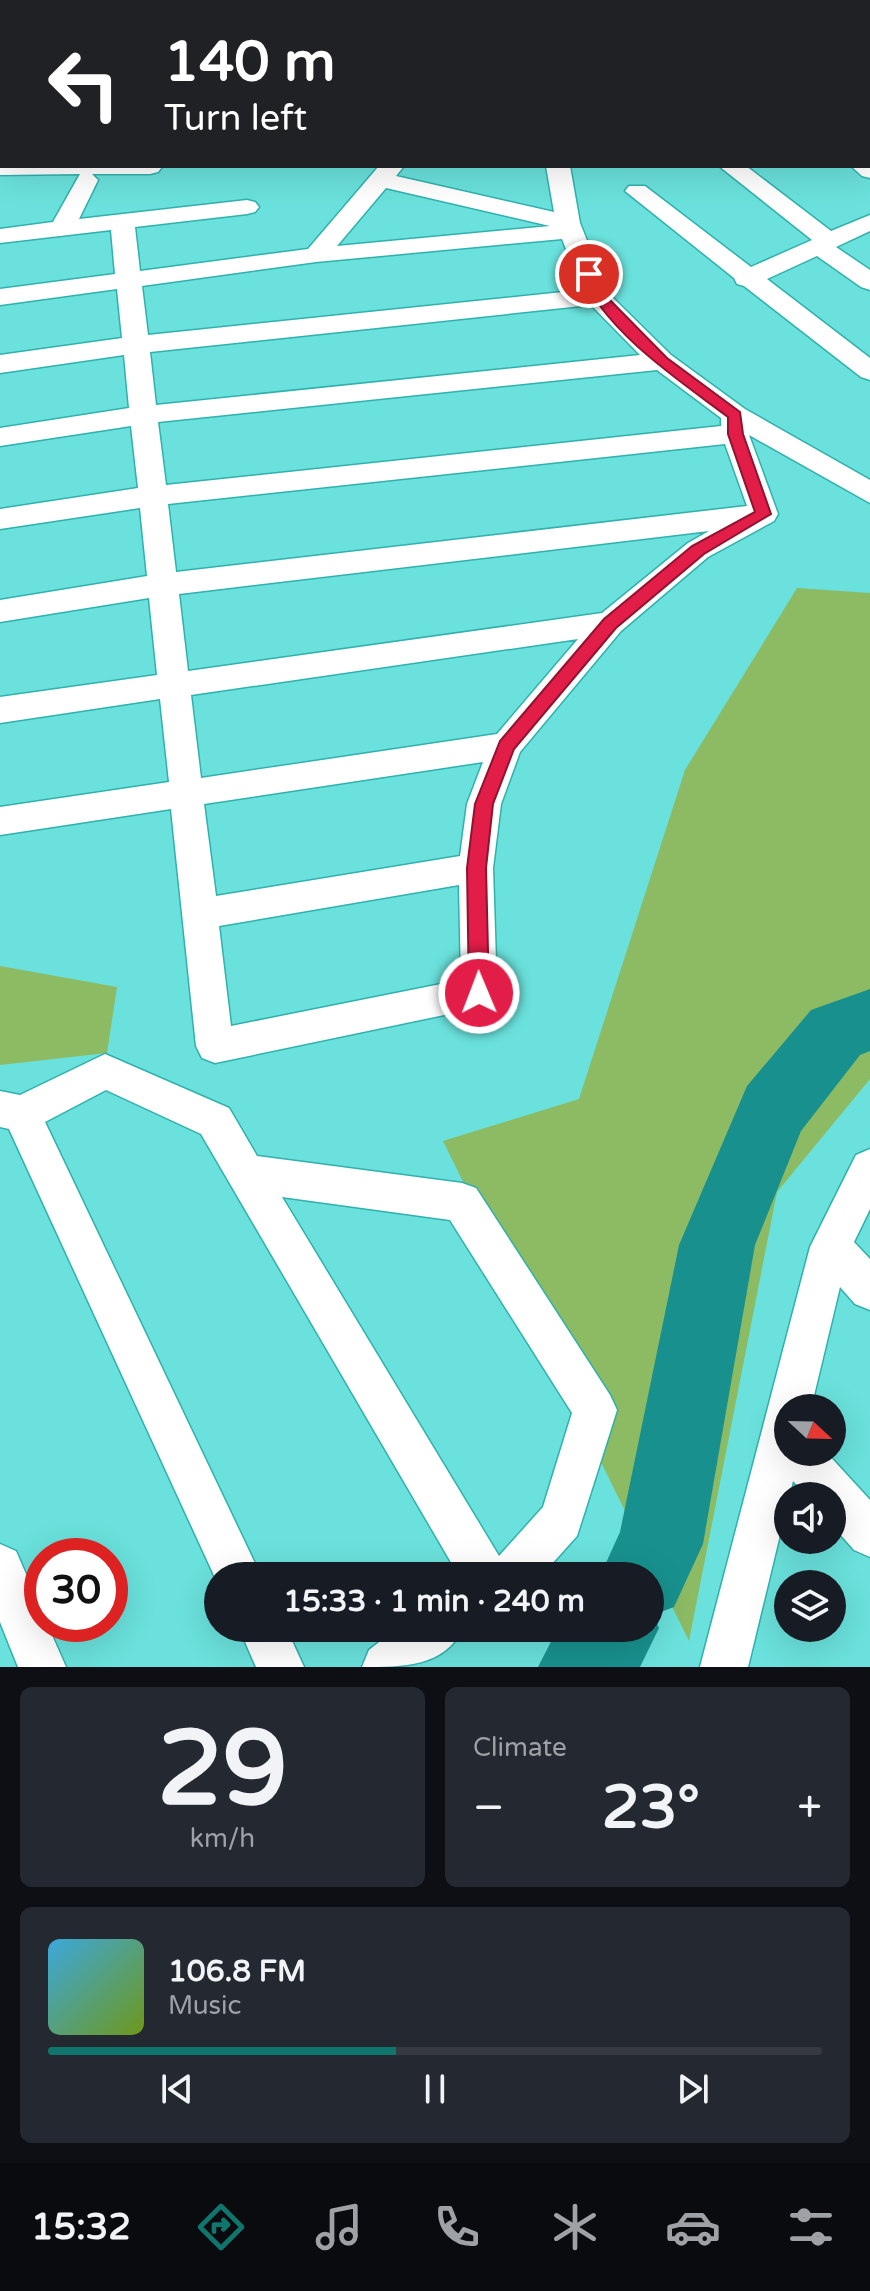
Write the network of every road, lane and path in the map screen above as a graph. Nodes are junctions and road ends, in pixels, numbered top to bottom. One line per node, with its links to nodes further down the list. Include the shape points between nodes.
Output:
1 (0, 168): 5 (street)
2 (131, 168): 5 (street)
3 (558, 168): 11 (street)
4 (733, 168): 14 (street)
5 (75, 171): 12 (street)
6 (385, 173): 11 (street); 15 (street)
7 (637, 191): 16 (street)
8 (247, 207): 9 (street)
9 (122, 222): 12 (street); 17 (street)
10 (870, 222): 14 (street)
11 (570, 227): 15 (street); 19 (street)
12 (62, 229): 13 (street)
13 (0, 236)
14 (824, 243): 16 (street); 18 (street)
15 (316, 255): 17 (street)
16 (746, 279): 24 (street)
17 (127, 282): 20 (street); 21 (street)
18 (870, 282)
19 (597, 296): 21 (street); 22 (street)
20 (0, 297)
21 (135, 345): 23 (street); 25 (street)
22 (662, 361): 25 (street); 26 (street)
23 (0, 364)
24 (870, 371)
25 (143, 415): 27 (street); 29 (street)
26 (735, 425): 28 (street); 29 (street); 30 (street)
27 (0, 437)
28 (870, 493)
29 (152, 496): 31 (street); 32 (street)
30 (764, 514): 32 (street); 34 (street, via 698,550)
31 (0, 519)
32 (162, 585): 33 (street); 35 (street)
33 (0, 611)
34 (610, 623): 35 (street); 37 (street)
35 (173, 683): 36 (street); 38 (street)
36 (0, 710)
37 (506, 746): 38 (street); 40 (street, via 484,804)
38 (186, 792): 39 (street); 41 (street)
39 (0, 821)
40 (476, 868): 41 (street); 41 (street, via 479,993 215,1046)
41 (200, 914)
42 (11, 1111): 44 (street, via 105,1071 215,1121); 51 (street)
43 (870, 1168): 45 (street)
44 (246, 1173): 52 (street); 53 (street, via 462,1202 595,1410 561,1520)
45 (830, 1247): 46 (street); 47 (street)
46 (870, 1289)
47 (797, 1394)
48 (780, 1466): 57 (street)
49 (817, 1466): 50 (street)
50 (870, 1534)
51 (231, 1562)
52 (477, 1562)
53 (524, 1562)
54 (0, 1567): 58 (street)
55 (268, 1642): 59 (street)
56 (417, 1642): 60 (street)
57 (728, 1665)
58 (42, 1667)
59 (280, 1667)
60 (386, 1667)

